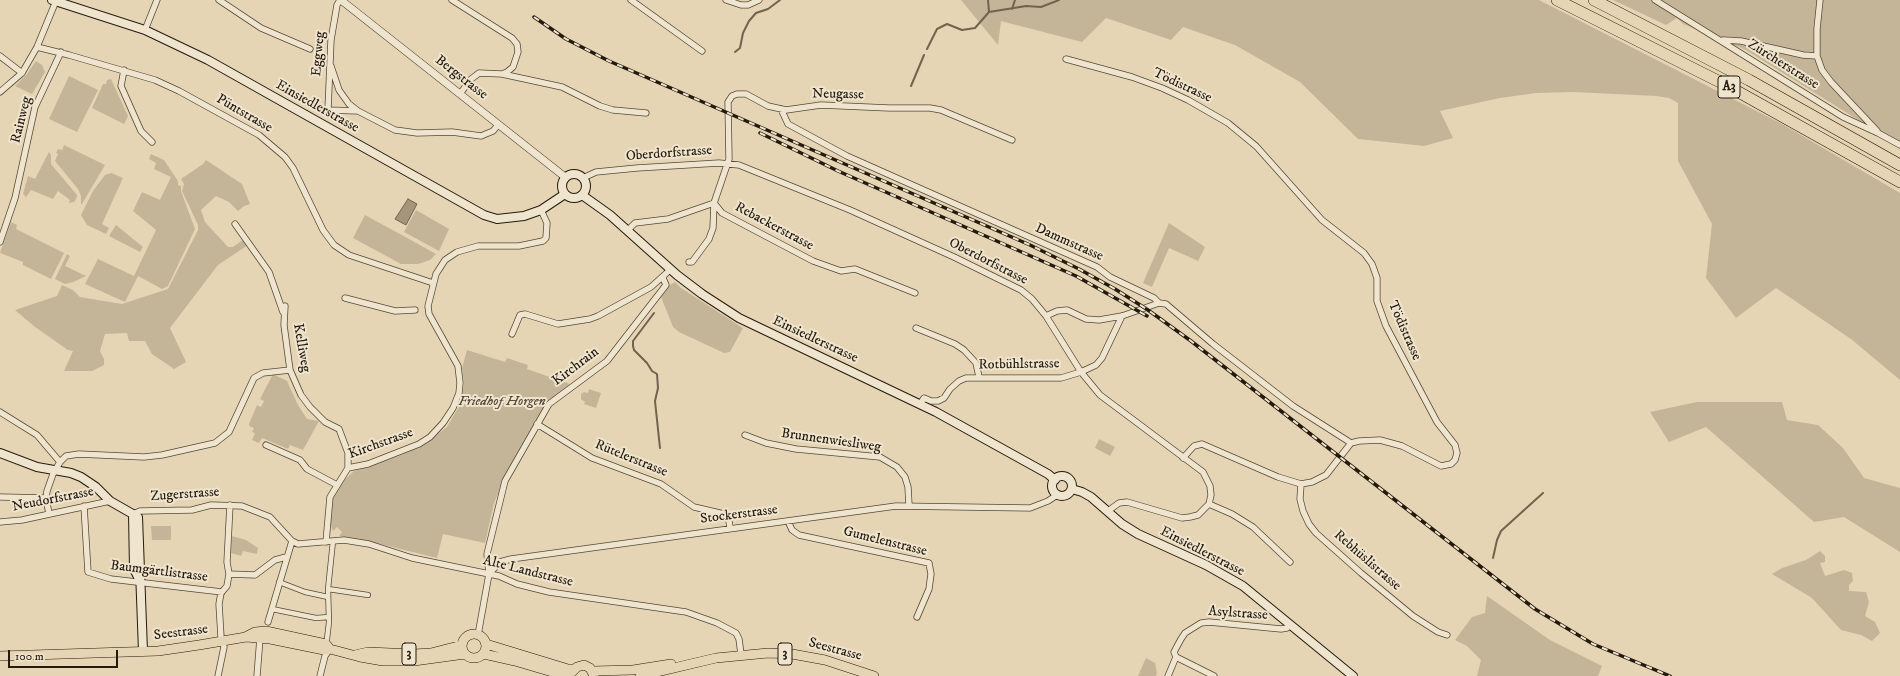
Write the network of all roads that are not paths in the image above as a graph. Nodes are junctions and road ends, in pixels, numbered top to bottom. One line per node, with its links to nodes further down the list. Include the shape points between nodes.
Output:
1 (157, 0): 13 (street)
2 (219, 0): 16 (street, via 261,28)
3 (340, 0): 22 (street, Eggweg, via 331,40); 27 (street, Bergstrasse)
4 (452, 0): 25 (street, via 512,38 517,44 517,60 513,67)
5 (631, 0): 17 (street)
6 (726, 0): 7 (street, via 748,5)
7 (759, 0)
8 (1557, 0): 40 (highway, A3, via 1726,85)
9 (1594, 0): 37 (highway, A3, via 1749,80)
10 (1655, 0): 14 (street, Zürcherstrasse)
11 (1820, 0): 20 (street)
12 (54, 1): 13 (main road, Einsiedlerstrasse); 15 (street)
13 (145, 30): 44 (main road, Einsiedlerstrasse, via 208,60 484,215 508,219)
14 (1722, 40): 20 (street, via 1741,41); 32 (street, Zürcherstrasse, via 1843,117)
15 (37, 47): 18 (street, Püntstrasse); 24 (street)
16 (310, 50)
17 (702, 51)
18 (61, 52): 23 (street, Püntstrasse); 47 (street, Rainweg, via 35,107 15,198)
19 (0, 56): 24 (street)
20 (1817, 56): 32 (street, via 1822,70 1831,82)
21 (1066, 58): 69 (street, Tödistrasse, via 1162,88 1228,123 1256,146 1322,220 1364,253 1372,264 1377,278 1378,301 1386,326 1437,422 1455,445 1457,453 1451,464 1441,466 1402,446 1380,440)
22 (331, 66): 29 (street, via 339,90); 29 (street, Eggweg, via 328,110)
23 (124, 70): 34 (street, via 121,86 141,131); 51 (street, Püntstrasse, via 179,91 270,143 293,168 323,230 342,251)
24 (22, 73): 26 (street)
25 (502, 74): 27 (street, via 479,73); 30 (street, via 562,87 613,110)
26 (0, 92)
27 (460, 94): 31 (street, Bergstrasse)
28 (781, 109): 33 (street, Neugasse, via 821,105 930,108 941,110); 36 (street, Neugasse, via 768,106 746,94 732,96 728,106); 54 (street, Dammstrasse, via 788,124 847,156 1097,266 1110,277 1154,298)
29 (358, 111): 31 (street, via 386,126 405,132 452,132 480,136 493,131)
30 (646, 113)
31 (498, 125): 38 (street, Bergstrasse)
32 (1878, 133): 35 (street, Zürcherstrasse)
33 (1012, 140)
34 (152, 142)
35 (1900, 145)
36 (727, 164): 39 (street, Oberdorfstrasse, via 596,172); 43 (street); 59 (street, Oberdorfstrasse, via 758,172 954,257 1021,290)
37 (1897, 164)
38 (565, 178): 39 (main road, via 574,173); 41 (main road, via 562,184)
39 (583, 178): 42 (main road, via 586,189)
40 (1899, 182)
41 (565, 194): 42 (main road, via 571,198); 44 (main road, Einsiedlerstrasse)
42 (582, 195): 46 (main road, Einsiedlerstrasse)
43 (714, 203): 46 (street, Rebackerstrasse, via 668,219 634,223); 48 (street, via 713,228 709,239 692,262); 52 (street, Rebackerstrasse, via 722,213 812,261 841,271 855,269)
44 (541, 210): 51 (street, Kirchstrasse, via 547,224 546,238 543,241 519,246 478,246 452,255 441,265)
45 (235, 224): 57 (street, via 269,272)
46 (627, 231): 49 (main road, Einsiedlerstrasse)
47 (0, 242)
48 (689, 262)
49 (671, 269): 50 (street); 65 (main road, Einsiedlerstrasse, via 702,294 748,323)
50 (663, 278): 61 (street, via 620,305 590,319 558,324 525,314 520,315); 67 (street, Kirchrain, via 666,285 607,361 554,399)
51 (433, 283): 74 (street, Kirchstrasse, via 428,306 429,314 458,366 459,393 450,413 430,437 403,451)
52 (915, 293)
53 (345, 298): 56 (street, via 395,311)
54 (1158, 303): 58 (street); 69 (street, Dammstrasse, via 1166,304 1213,344 1298,409)
55 (285, 306): 57 (street, Kelliweg)
56 (415, 310)
57 (284, 313): 62 (street, Kelliweg)
58 (1124, 315): 59 (street, via 1099,320 1086,319 1067,310); 63 (street, Rotbühlstrasse, via 1102,358 1096,365)
59 (1046, 316): 63 (street, Oberdorfstrasse)
60 (916, 328): 64 (street, via 956,344 964,350 976,364)
61 (512, 334)
62 (290, 370): 73 (street, via 263,373 254,378 229,432 214,443 144,457 79,454 66,456); 74 (street, Kelliweg, via 301,395 310,407 325,422 339,429 348,453)
63 (1081, 372): 64 (street, Rotbühlstrasse, via 1061,378); 72 (street, Oberdorfstrasse, via 1100,395)
64 (979, 377): 65 (street, Rotbühlstrasse, via 959,381 938,401 924,398)
65 (920, 404): 76 (main road, Einsiedlerstrasse, via 1015,455)
66 (0, 412): 73 (street, via 37,435)
67 (537, 424): 93 (street, Rütelerstrasse, via 592,458 661,484 694,507 724,514); 100 (street, Kirchrain, via 505,481 486,554)
68 (745, 435): 86 (street, Brunnenwiesliweg, via 789,448 880,457 897,467 905,477)
69 (1351, 443): 77 (street, via 1326,475)
70 (266, 445): 78 (street, via 300,460 307,469)
71 (0, 453): 75 (main road, Zugerstrasse, via 37,467)
72 (1183, 458): 77 (street, via 1194,446 1202,444 1278,477); 84 (street, Oberdorfstrasse, via 1208,478 1211,495)
73 (60, 462): 75 (street)
74 (348, 468): 78 (street, Kirchstrasse)
75 (55, 470): 82 (street); 83 (main road, Zugerstrasse, via 70,473 87,481)
76 (1055, 480): 79 (main road, via 1066,477 1071,481); 80 (main road, via 1053,488)
77 (1301, 484): 113 (street, Rebhüslistrasse, via 1300,499 1303,511 1316,533 1413,616)
78 (337, 485): 96 (street, Kirchstrasse, via 328,505)
79 (1072, 489): 80 (main road, via 1064,496); 88 (main road, Einsiedlerstrasse, via 1084,493)
80 (1057, 495): 86 (street, Stockerstrasse, via 1030,508)
81 (0, 497): 82 (street)
82 (46, 498): 89 (street)
83 (110, 501): 87 (street, Neudorfstrasse); 90 (main road, Zugerstrasse)
84 (1209, 504): 88 (street, via 1198,515 1182,518 1127,502 1119,503); 98 (street, via 1254,526)
85 (230, 505): 90 (street, Zugerstrasse, via 211,505 192,510 140,511); 94 (street, Zugerstrasse, via 264,513); 99 (street, via 227,562)
86 (909, 505): 91 (street, Stockerstrasse)
87 (84, 506): 89 (street, Neudorfstrasse); 101 (street, Baumgärtlistrasse, via 88,572 111,579)
88 (1108, 511): 111 (main road, Einsiedlerstrasse, via 1138,534 1206,565 1243,586)
89 (49, 514): 92 (street, Neudorfstrasse)
90 (133, 514): 101 (main road, via 134,569)
91 (788, 521): 93 (street, Stockerstrasse); 109 (street, Gumelenstrasse, via 792,530 799,535 928,563 931,574 929,589)
92 (0, 522)
93 (730, 528): 100 (street, Stockerstrasse, via 511,559 500,562)
94 (292, 541): 96 (street, Alte Landstrasse, via 300,544); 97 (street)
95 (333, 541): 96 (street, Alte Landstrasse); 100 (street, Alte Landstrasse, via 348,540 369,544 412,558); 103 (street)
96 (326, 542)
97 (286, 557): 99 (street, via 274,560 255,574); 102 (street)
98 (1290, 562)
99 (229, 574): 104 (street, via 227,586)
100 (489, 574): 112 (street); 123 (street, Alte Landstrasse, via 565,596 686,612 733,630 739,639)
101 (140, 582): 104 (street, Baumgärtlistrasse); 121 (main road)
102 (279, 582): 106 (street, via 304,592); 107 (street)
103 (328, 588): 105 (street); 106 (street)
104 (222, 592): 117 (street, via 219,604)
105 (368, 595)
106 (328, 597): 108 (street)
107 (272, 609): 108 (street, via 316,618); 110 (street)
108 (329, 617): 116 (street)
109 (917, 617)
110 (268, 622)
111 (1290, 625): 125 (street, Asylstrasse, via 1281,629 1201,623 1185,633 1174,652); 137 (main road, Einsiedlerstrasse)
112 (478, 634): 118 (main road, via 484,638); 120 (main road, via 468,636)
113 (1447, 635)
114 (246, 636): 115 (main road, Seestrasse / 3); 117 (main road, Seestrasse / 3); 119 (main road, Seestrasse / 3, via 266,631 326,644)
115 (260, 638): 119 (main road, Seestrasse / 3); 130 (street)
116 (327, 639)
117 (222, 641): 121 (main road, Seestrasse / 3, via 170,650); 129 (street, via 224,647)
118 (486, 644): 122 (main road); 127 (main road)
119 (330, 649): 120 (main road, Seestrasse / 3, via 355,655 368,652 414,654); 131 (street, via 325,656)
120 (464, 649): 122 (main road, via 474,658)
121 (143, 651): 124 (main road, Seestrasse / 3)
122 (484, 654): 132 (main road)
123 (741, 654): 126 (main road, Seestrasse / 3); 134 (main road, Seestrasse / 3, via 804,656 826,660)
124 (0, 656)
125 (1176, 657): 135 (street, Asylstrasse); 136 (street)
126 (694, 664): 128 (main road, Seestrasse / 3); 133 (main road, Seestrasse)
127 (573, 672): 128 (main road, Seestrasse, via 584,665)
128 (593, 673)
129 (218, 676)
130 (257, 676)
131 (320, 676)
132 (566, 676)
133 (640, 676)
134 (874, 676)
135 (1168, 676)
136 (1214, 676)
137 (1353, 676)

